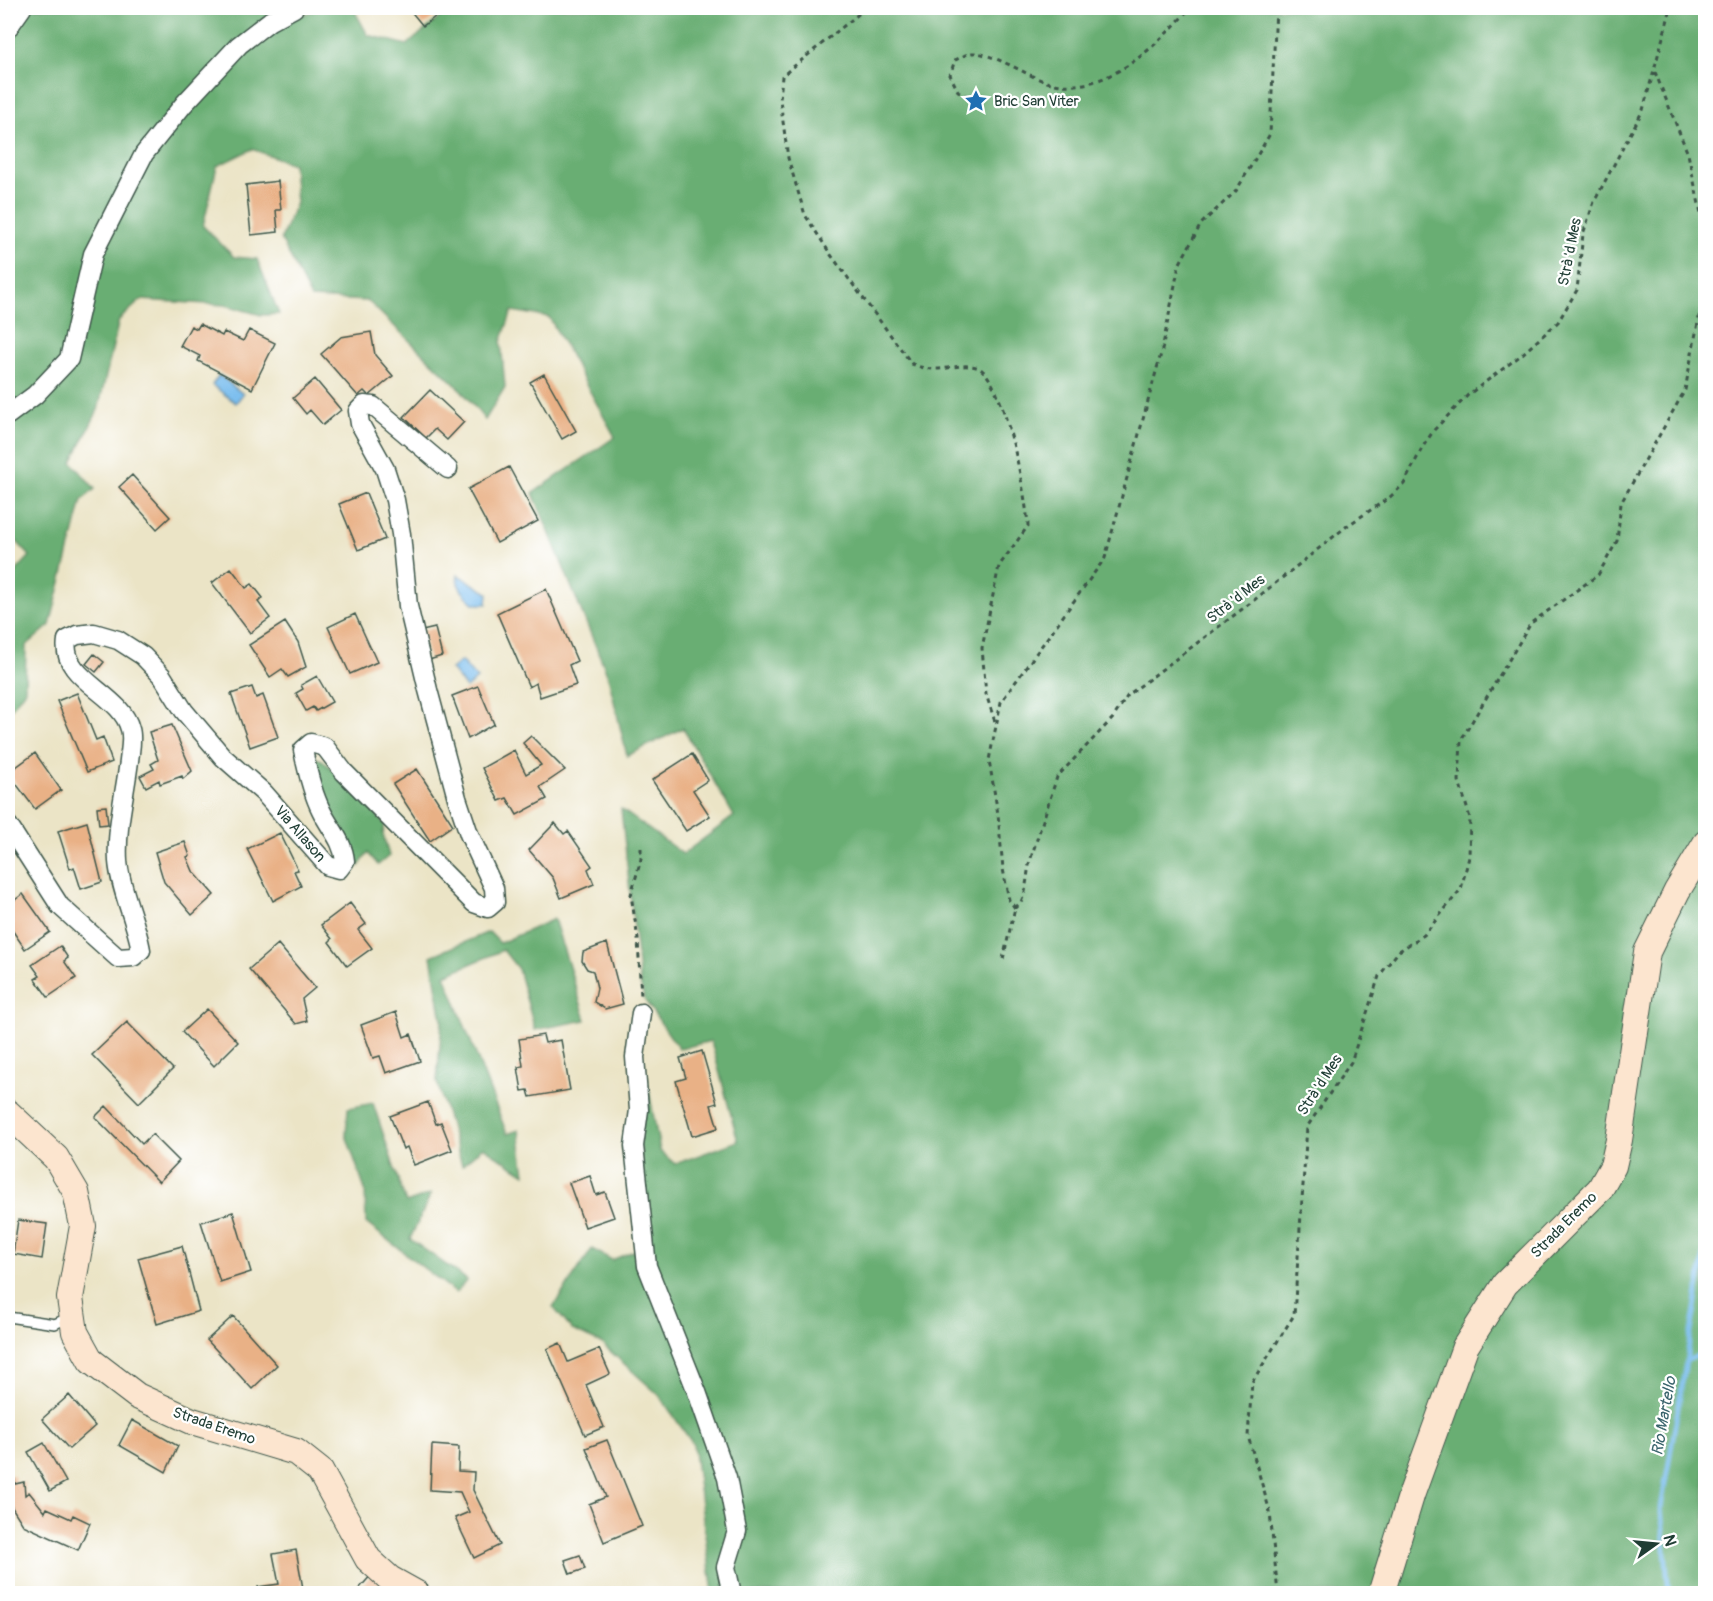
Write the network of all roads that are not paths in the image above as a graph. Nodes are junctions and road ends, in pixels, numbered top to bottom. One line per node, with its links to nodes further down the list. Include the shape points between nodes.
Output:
1 (22, 8): 3 (street)
2 (294, 8): 4 (street, via 239,45 144,154 93,254 69,359)
3 (8, 28)
4 (8, 415)
5 (448, 469): 6 (street, Via Allason, via 373,406 364,405 358,411 360,424 385,469 395,500 408,606 457,798 494,888 495,902 488,908 474,903 351,781 324,747 311,743 303,750 308,770 321,809 344,846 345,861 339,869 328,866 264,793 223,757 143,656 118,640 94,633 67,640 65,652 70,665 118,708 130,728 131,749 118,828 118,864 141,950 133,957 118,958 60,906)
6 (8, 825)
7 (1706, 843): 14 (main road, Strada Eremo, via 1647,951 1613,1166 1600,1189 1505,1284 1465,1347)
8 (641, 1013): 13 (street, via 635,1057 639,1110 634,1146 646,1266 727,1478 737,1531 726,1567)
9 (8, 1113): 10 (main road, Strada Eremo, via 56,1158 76,1192 83,1226 70,1298)
10 (73, 1314): 11 (lane, via 55,1324); 12 (main road, Strada Eremo, via 75,1332 91,1361 137,1396 192,1421 296,1452 320,1471 368,1559 390,1579)
11 (8, 1317)
12 (417, 1593)
13 (732, 1593)
14 (1381, 1593)

